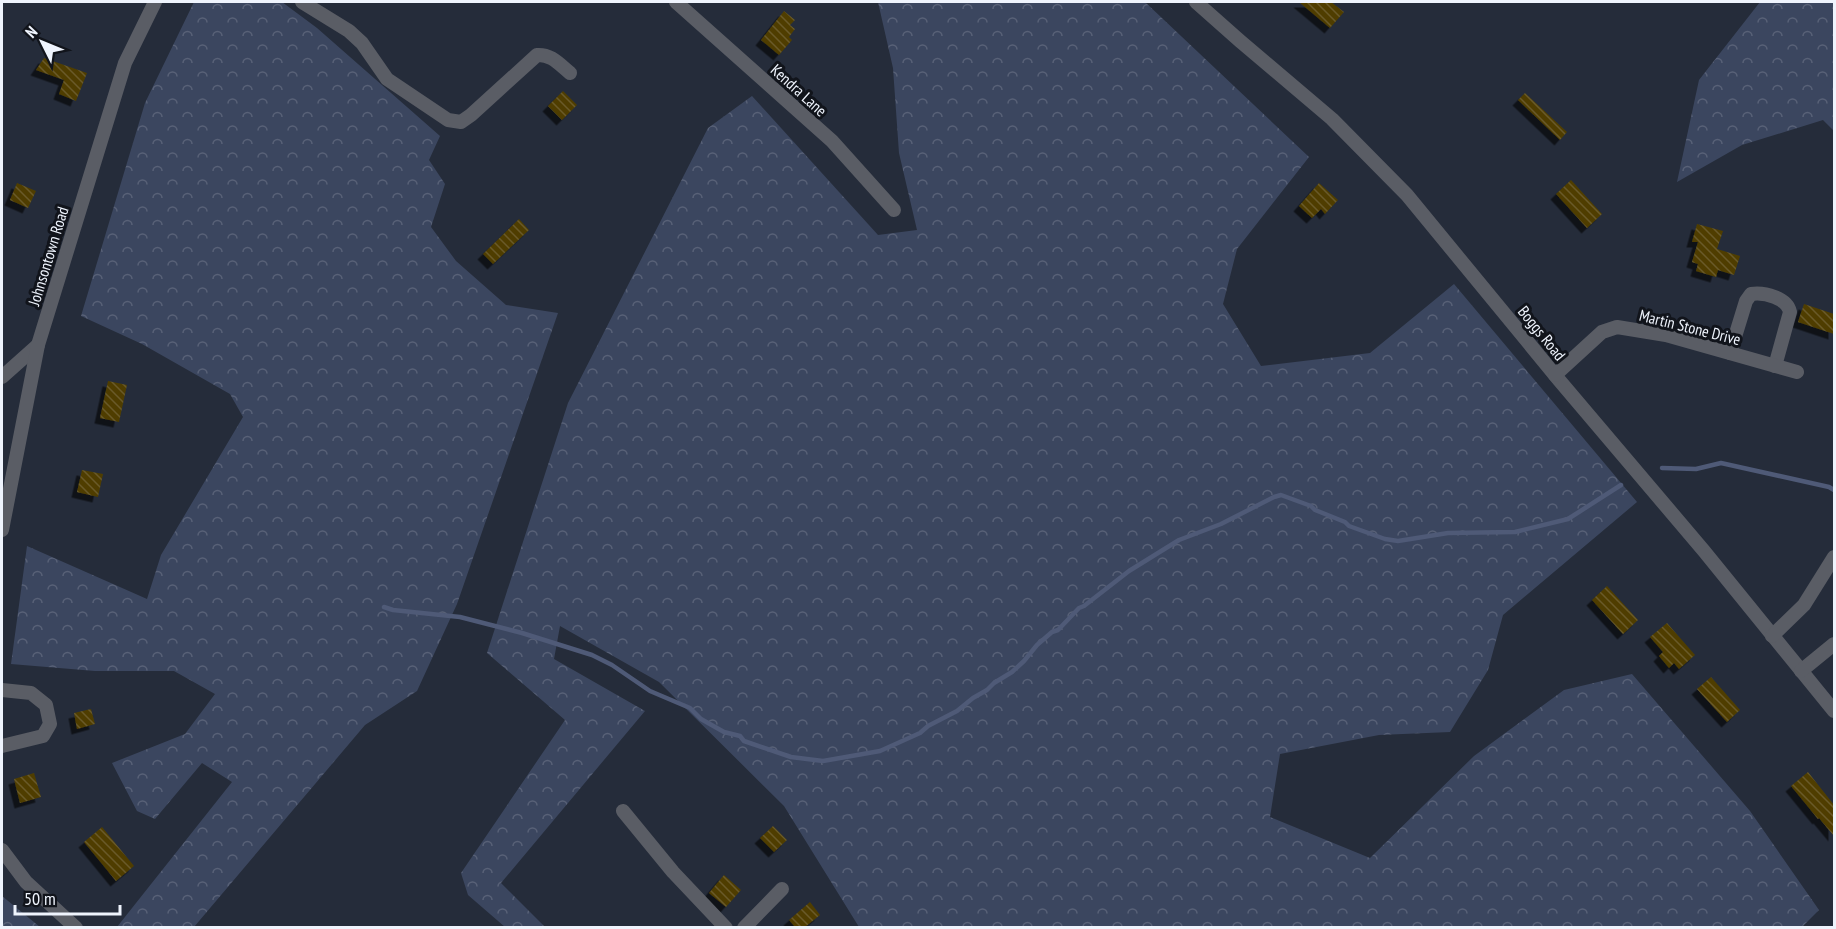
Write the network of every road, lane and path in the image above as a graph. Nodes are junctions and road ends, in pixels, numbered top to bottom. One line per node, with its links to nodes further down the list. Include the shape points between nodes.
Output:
1 (155, 2): 7 (street, Johnsontown Road, via 125,63)
2 (302, 2): 5 (street, via 349,31 387,79 448,120 461,122 471,115 537,55 552,58)
3 (676, 2): 6 (street, Kendra Lane, via 832,141)
4 (1196, 2): 11 (street, Boggs Road, via 1332,119 1407,195)
5 (570, 73)
6 (894, 210)
7 (38, 345): 12 (street); 13 (street, Johnsontown Road)
8 (1730, 353): 9 (street, Martin Stone Drive); 9 (street, via 1746,301 1759,292 1783,300 1790,312); 11 (street, Martin Stone Drive, via 1666,335 1617,327 1602,332)
9 (1774, 366): 10 (street, Martin Stone Drive)
10 (1797, 372)
11 (1555, 375): 15 (street, Boggs Road)
12 (2, 377)
13 (2, 530)
14 (1834, 557): 15 (street, via 1804,605)
15 (1772, 636): 17 (street, Boggs Road)
16 (1834, 644): 17 (street)
17 (1802, 671): 19 (street, Boggs Road)
18 (2, 690): 20 (street, via 31,693 46,705 50,724 44,736)
19 (1834, 711)
20 (2, 746)
21 (624, 811): 25 (street, via 673,872)
22 (2, 850): 24 (street, via 26,882)
23 (782, 889): 26 (street)
24 (76, 927)
25 (726, 927)
26 (744, 927)

